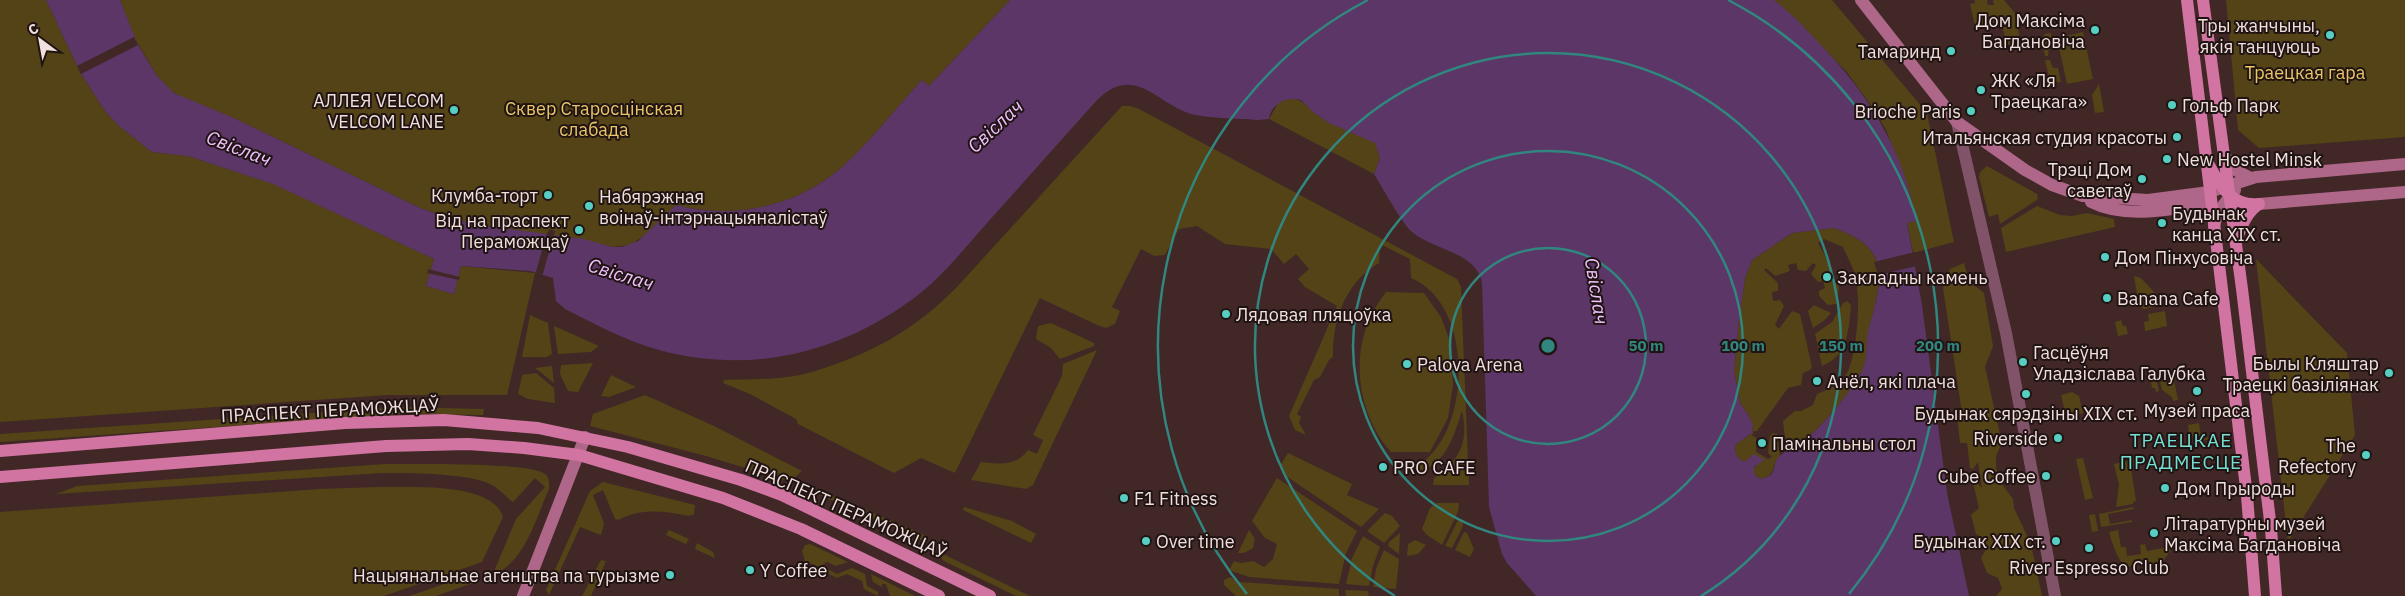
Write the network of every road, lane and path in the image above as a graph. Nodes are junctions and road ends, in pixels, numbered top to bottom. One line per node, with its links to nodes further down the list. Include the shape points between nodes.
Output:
1 (1860, 0): 4 (main road)
2 (2187, 0): 8 (main road, via 2205,158)
3 (2203, 0): 5 (main road)
4 (1957, 122): 10 (main road, via 2024,170); 22 (street, via 2006,333)
5 (2225, 156): 7 (main road, via 2235,170); 8 (main road)
6 (2405, 164): 7 (main road)
7 (2251, 178): 8 (main road)
8 (2222, 191): 10 (main road, via 2148,200); 11 (main road, via 2246,203); 12 (main road); 13 (main road); 14 (main road)
9 (2405, 192): 11 (main road)
10 (2083, 196): 12 (main road, via 2093,203 2120,211 2144,212 2204,204)
11 (2260, 204): 14 (main road, via 2243,223)
12 (2210, 208): 13 (main road)
13 (2213, 228): 23 (main road, via 2247,496)
14 (2236, 242): 24 (main road, via 2271,528)
15 (585, 437): 16 (main road, ПРАСПЕКТ ПЕРАМОЖЦАЎ, via 508,424 444,420 345,423); 17 (main road); 21 (main road, ПРАСПЕКТ ПЕРАМОЖЦАЎ, via 692,464 774,492)
16 (0, 450)
17 (579, 455): 18 (main road, ПРАСПЕКТ ПЕРАМОЖЦАЎ, via 468,444 386,446); 19 (main road); 20 (main road, ПРАСПЕКТ ПЕРАМОЖЦАЎ, via 768,514)
18 (0, 478)
19 (523, 596)
20 (939, 596)
21 (990, 596)
22 (2055, 596)
23 (2255, 596)
24 (2276, 596)

